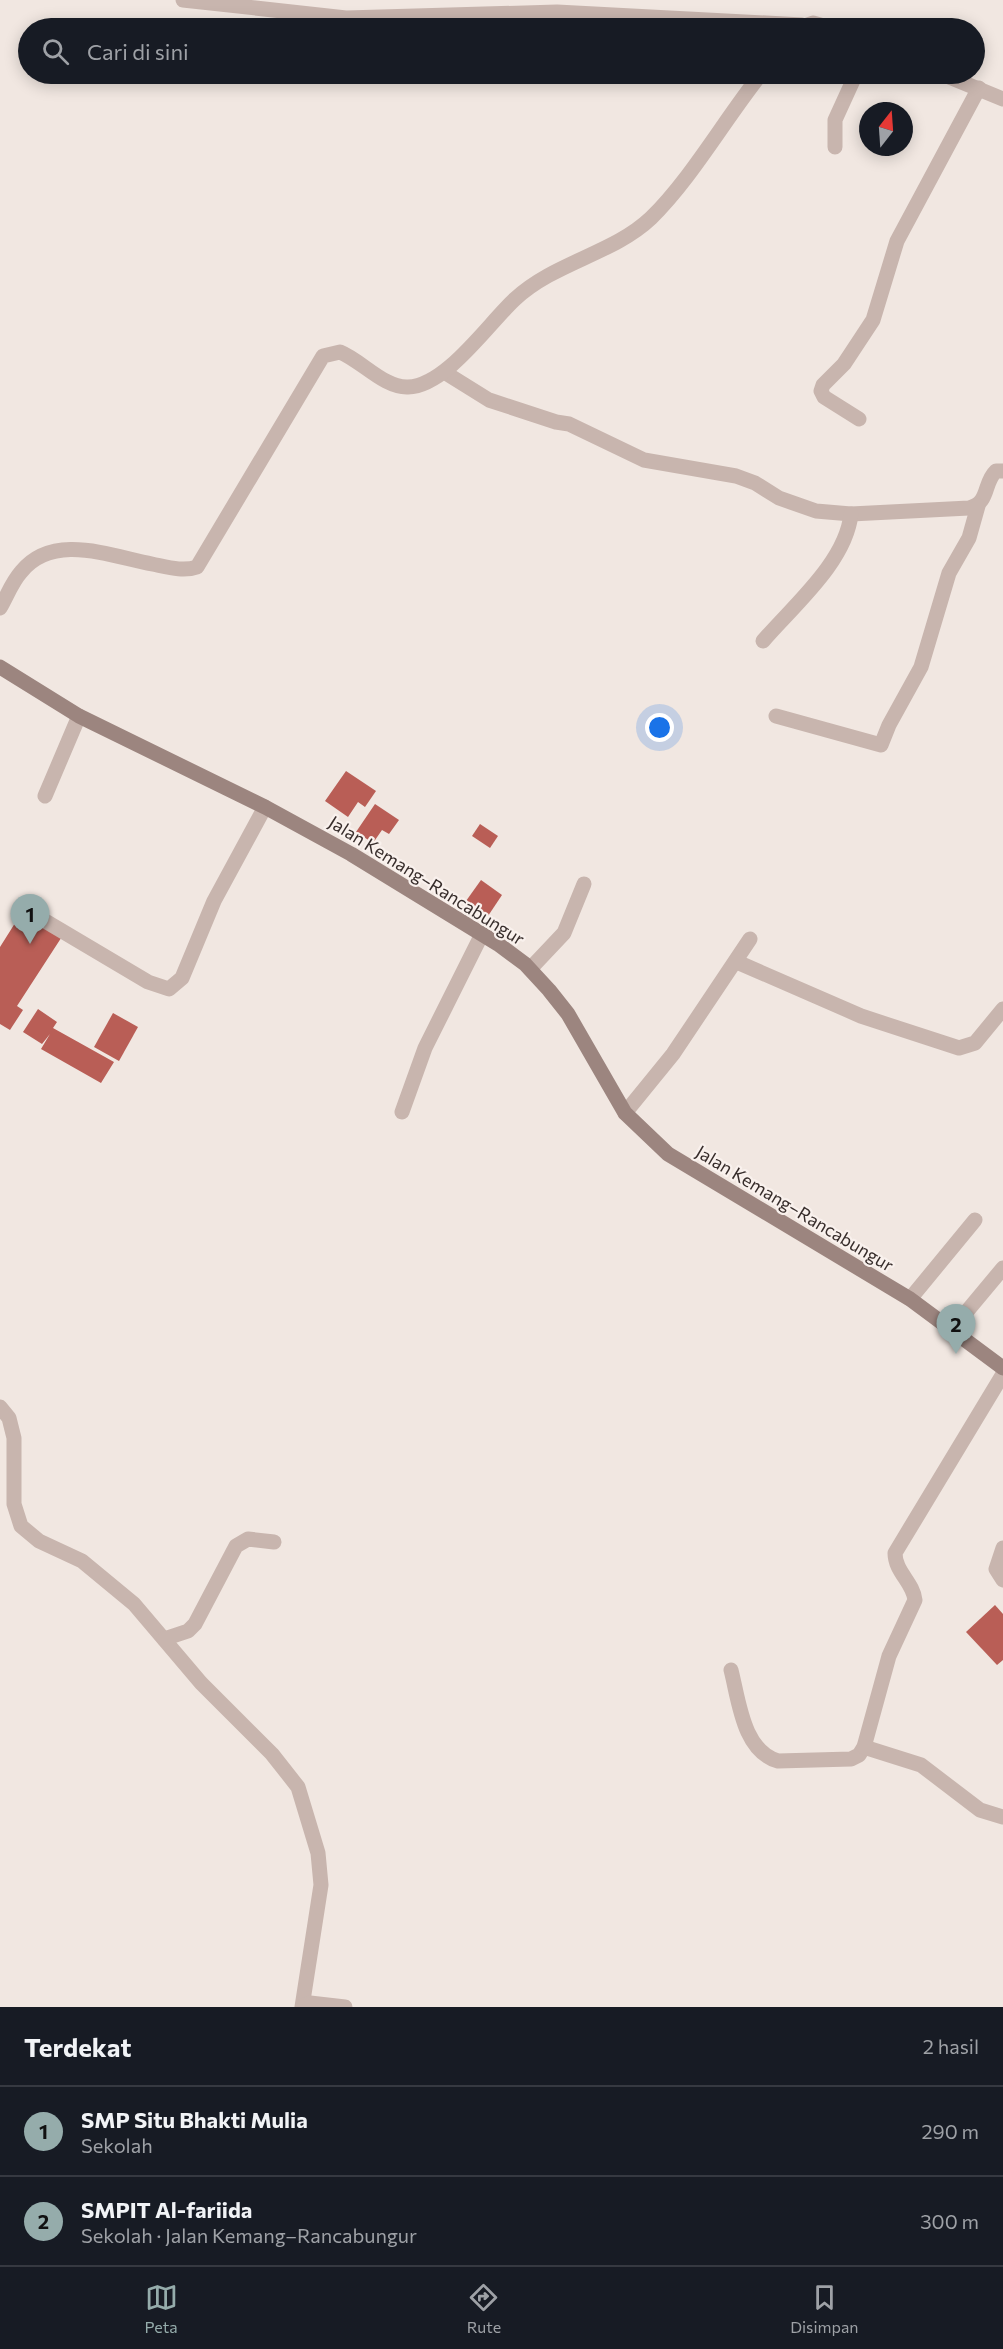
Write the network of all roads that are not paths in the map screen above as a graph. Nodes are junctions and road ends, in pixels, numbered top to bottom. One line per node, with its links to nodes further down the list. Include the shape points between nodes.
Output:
1 (183, 0): 3 (street)
2 (346, 18): 4 (street, via 557,12)
3 (346, 18)
4 (654, 18)
5 (753, 84): 11 (street, via 669,199 648,220 529,287)
6 (851, 84): 10 (street, via 835,120)
7 (968, 84): 8 (street)
8 (979, 88): 9 (street); 12 (street, via 897,241 873,320 844,364 823,385 824,397)
9 (1003, 99)
10 (836, 147)
11 (444, 372): 15 (street, via 489,399 569,424 644,460 736,476 816,511); 16 (street, via 425,385 406,388 392,384 340,352 323,356 197,567 172,568 73,549 51,551 21,572)
12 (859, 418)
13 (1003, 471): 14 (street, via 990,476 984,500)
14 (978, 506): 15 (street); 20 (street, via 969,538 949,573 921,667 881,745)
15 (851, 514): 17 (street, via 837,556)
16 (0, 608)
17 (763, 641)
18 (0, 667): 19 (street, Jalan Kemang–Rancabungur)
19 (79, 716): 21 (street); 22 (street, Jalan Kemang–Rancabungur)
20 (776, 716)
21 (45, 796)
22 (265, 807): 24 (street, via 214,901 182,978 169,989 148,982); 25 (street, Jalan Kemang–Rancabungur)
23 (584, 884): 28 (street, via 564,933)
24 (30, 912)
25 (482, 934): 28 (street, Jalan Kemang–Rancabungur); 30 (street, via 425,1048)
26 (750, 939): 27 (street)
27 (737, 962): 29 (street, via 861,1016 959,1048 975,1043); 31 (street, via 673,1054)
28 (530, 969): 31 (street, Jalan Kemang–Rancabungur, via 568,1014)
29 (1003, 1009)
30 (402, 1112)
31 (625, 1113): 34 (street, Jalan Kemang–Rancabungur, via 668,1154)
32 (975, 1220): 34 (street)
33 (1003, 1268): 35 (street)
34 (910, 1299): 35 (street, Jalan Kemang–Rancabungur)
35 (953, 1329): 36 (street, Jalan Kemang–Rancabungur)
36 (1003, 1368)
37 (1003, 1374): 44 (street, via 895,1553 895,1564 915,1600 889,1656)
38 (0, 1407): 42 (street, via 9,1418 14,1438 14,1504 21,1526 39,1542 82,1562 134,1604)
39 (274, 1542): 42 (street, via 241,1541 195,1624 188,1631)
40 (1003, 1548): 41 (street, via 996,1569)
41 (1003, 1580)
42 (164, 1639): 46 (street, via 298,1787 318,1853 321,1885)
43 (731, 1670): 44 (street, via 749,1732 769,1758 851,1759)
44 (864, 1747): 45 (street, via 921,1765 980,1810)
45 (1003, 1817)
46 (303, 2007): 47 (street)
47 (345, 2007)

